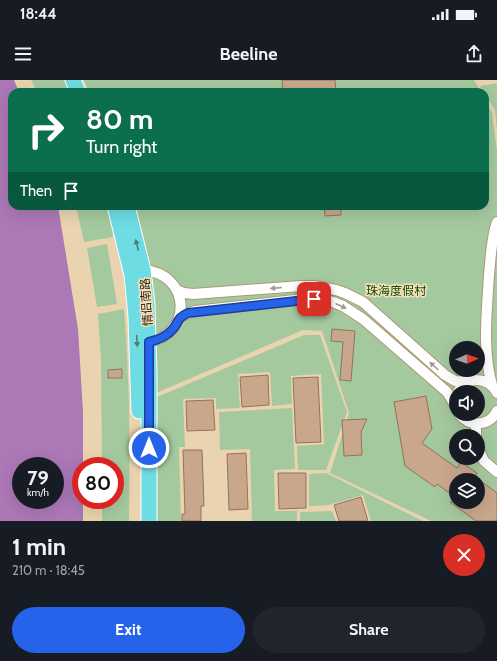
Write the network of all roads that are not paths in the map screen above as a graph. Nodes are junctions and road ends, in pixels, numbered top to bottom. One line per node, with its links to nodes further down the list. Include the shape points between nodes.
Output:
1 (116, 210): 19 (highway, 情侣南路, one-way to 19, via 132,274 136,316)
2 (128, 210): 4 (highway, 情侣南路, one-way to 2)
3 (497, 222): 8 (street, via 492,241)
4 (143, 270): 5 (street, via 163,275); 7 (highway, 情侣南路)
5 (177, 290): 6 (street, via 181,303); 9 (street, one-way to 5, via 455,381 445,375 372,309 340,291 314,286 198,294)
6 (179, 317): 7 (street, via 168,334); 12 (street, one-way to 12, via 195,312 323,299 353,312 373,327)
7 (149, 342): 20 (highway, 情侣南路)
8 (486, 353): 9 (street, via 480,372); 11 (street)
9 (471, 381): 10 (street); 11 (street, via 480,380)
10 (462, 385)
11 (495, 389)
12 (449, 395)
13 (497, 411): 15 (street, via 489,420)
14 (466, 421): 15 (street)
15 (476, 424): 16 (street)
16 (476, 429)
17 (485, 462): 18 (street)
18 (497, 472)
19 (139, 521)
20 (149, 521)

